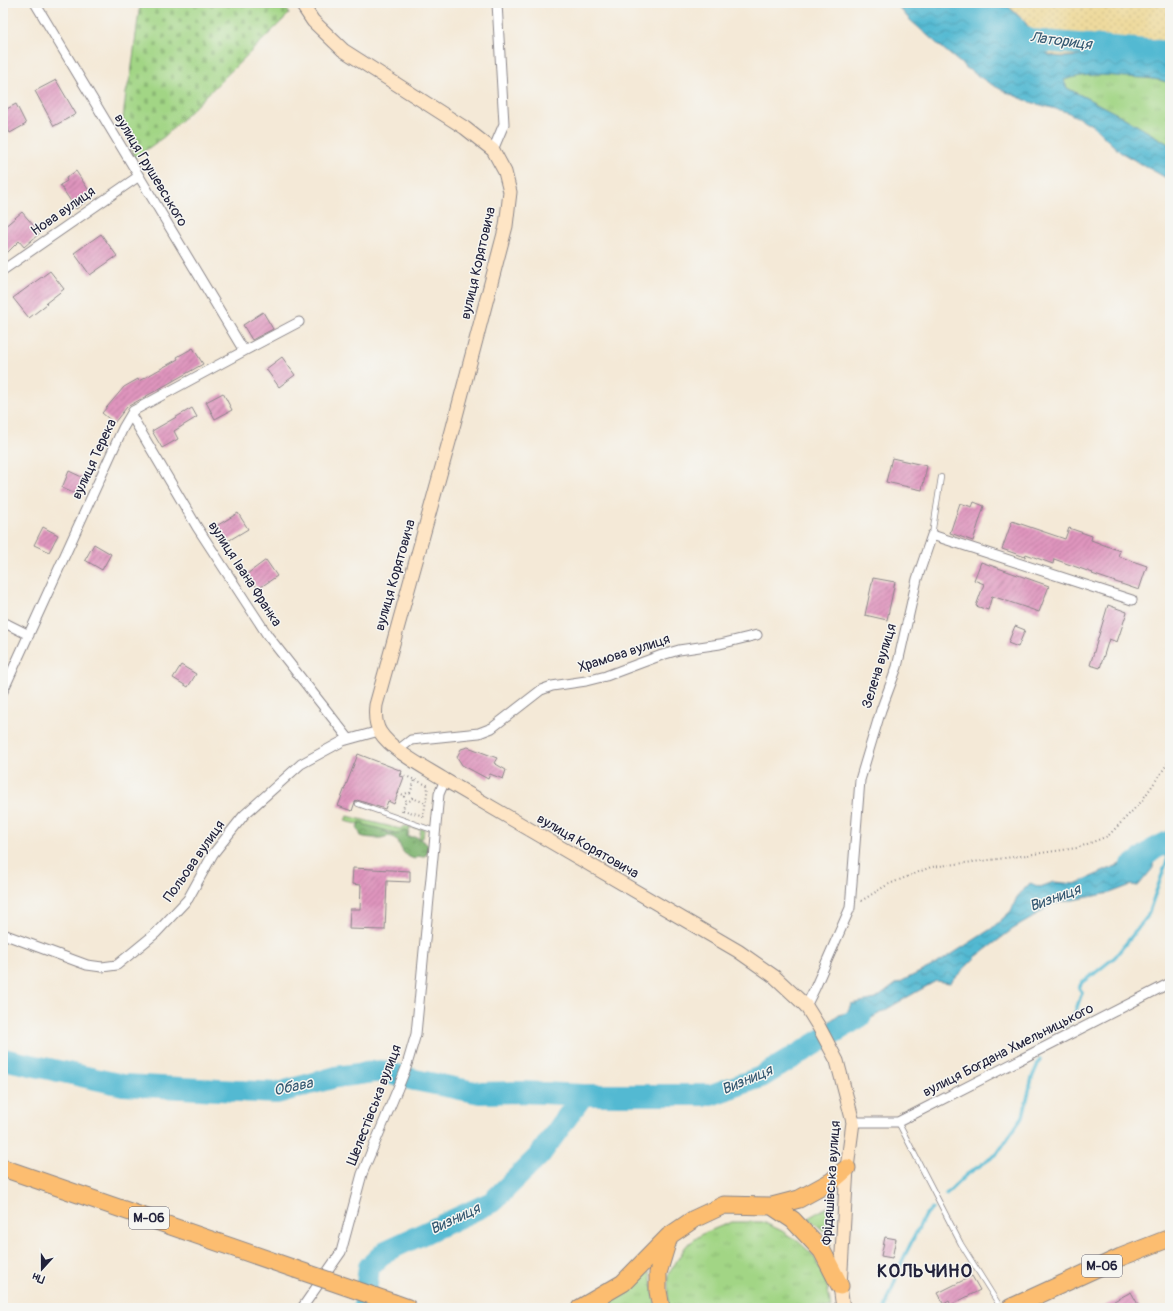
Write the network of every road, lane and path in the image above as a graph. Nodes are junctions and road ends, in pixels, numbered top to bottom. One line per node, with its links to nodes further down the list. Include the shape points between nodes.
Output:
1 (35, 3): 5 (street, вулиця Грушевського)
2 (301, 3): 4 (main road, вулиця Корятовича, via 313,21 344,50 465,128)
3 (497, 3): 4 (street, via 504,124)
4 (493, 150): 17 (main road, вулиця Корятовича, via 505,172 510,192 506,226 376,705 375,717)
5 (139, 176): 6 (street, Нова вулиця); 8 (street, вулиця Грушевського)
6 (3, 270)
7 (300, 322): 8 (street, вулиця Терека)
8 (244, 351): 9 (street, вулиця Терека, via 133,411)
9 (131, 415): 14 (street, вулиця Терека); 18 (street, вулиця Івана Франка, via 197,527 268,636)
10 (941, 477): 11 (lane)
11 (932, 535): 12 (street); 36 (street, Зелена вулиця, via 917,579 897,666 860,780)
12 (1132, 600)
13 (3, 622): 14 (street)
14 (29, 635): 16 (street, вулиця Терека)
15 (757, 635): 19 (street, Храмова вулиця, via 679,650 606,676 546,688 492,728 479,733 411,740)
16 (3, 691)
17 (379, 731): 18 (street, Польова вулиця); 19 (main road, вулиця Корятовича)
18 (349, 739): 37 (street, Польова вулиця, via 301,764 244,815 213,854 188,899 156,933 117,965 87,965)
19 (398, 750): 23 (main road, вулиця Корятовича)
20 (1170, 760): 36 (path, via 1141,802 1108,836 1077,848 931,867 886,885)
21 (401, 774): 22 (path)
22 (415, 780): 25 (path); 30 (path, via 428,787)
23 (445, 780): 35 (street, Шелестівська вулиця, via 439,794); 39 (main road, вулиця Корятовича, via 738,951 775,977)
24 (398, 793): 26 (path)
25 (410, 793): 26 (path); 27 (path)
26 (404, 795): 28 (path)
27 (412, 798): 28 (path); 30 (path)
28 (406, 801): 31 (path)
29 (358, 804): 34 (lane)
30 (426, 804): 33 (path)
31 (403, 810): 32 (path); 33 (path)
32 (401, 814)
33 (424, 816): 34 (path)
34 (422, 827): 35 (lane)
35 (435, 831): 50 (street, Шелестівська вулиця, via 416,1034 406,1068 362,1174 341,1252)
36 (850, 908): 39 (street, Зелена вулиця)
37 (3, 934)
38 (1170, 982): 42 (street, вулиця Богдана Хмельницького)
39 (806, 1006): 40 (main road, вулиця Корятовича)
40 (819, 1026): 41 (main road, Фрідяшівська вулиця, via 837,1061)
41 (853, 1122): 42 (street, вулиця Богдана Хмельницького); 44 (main road, Фрідяшівська вулиця)
42 (898, 1122): 54 (lane, via 961,1244)
43 (3, 1168): 49 (highway, М-06, bridge)
44 (847, 1168): 45 (highway, via 832,1181 799,1198); 48 (main road, Фрідяшівська вулиця)
45 (772, 1206): 46 (highway, via 724,1205 694,1218); 48 (highway, via 793,1220 822,1251)
46 (669, 1236): 51 (highway, via 624,1284); 52 (highway, via 658,1273)
47 (1170, 1238): 55 (highway, М-06, via 1121,1257)
48 (840, 1286): 53 (main road, Фрідяшівська вулиця)
49 (401, 1305)
50 (302, 1308)
51 (580, 1308)
52 (661, 1308)
53 (843, 1308)
54 (1001, 1308)
55 (1010, 1308)

